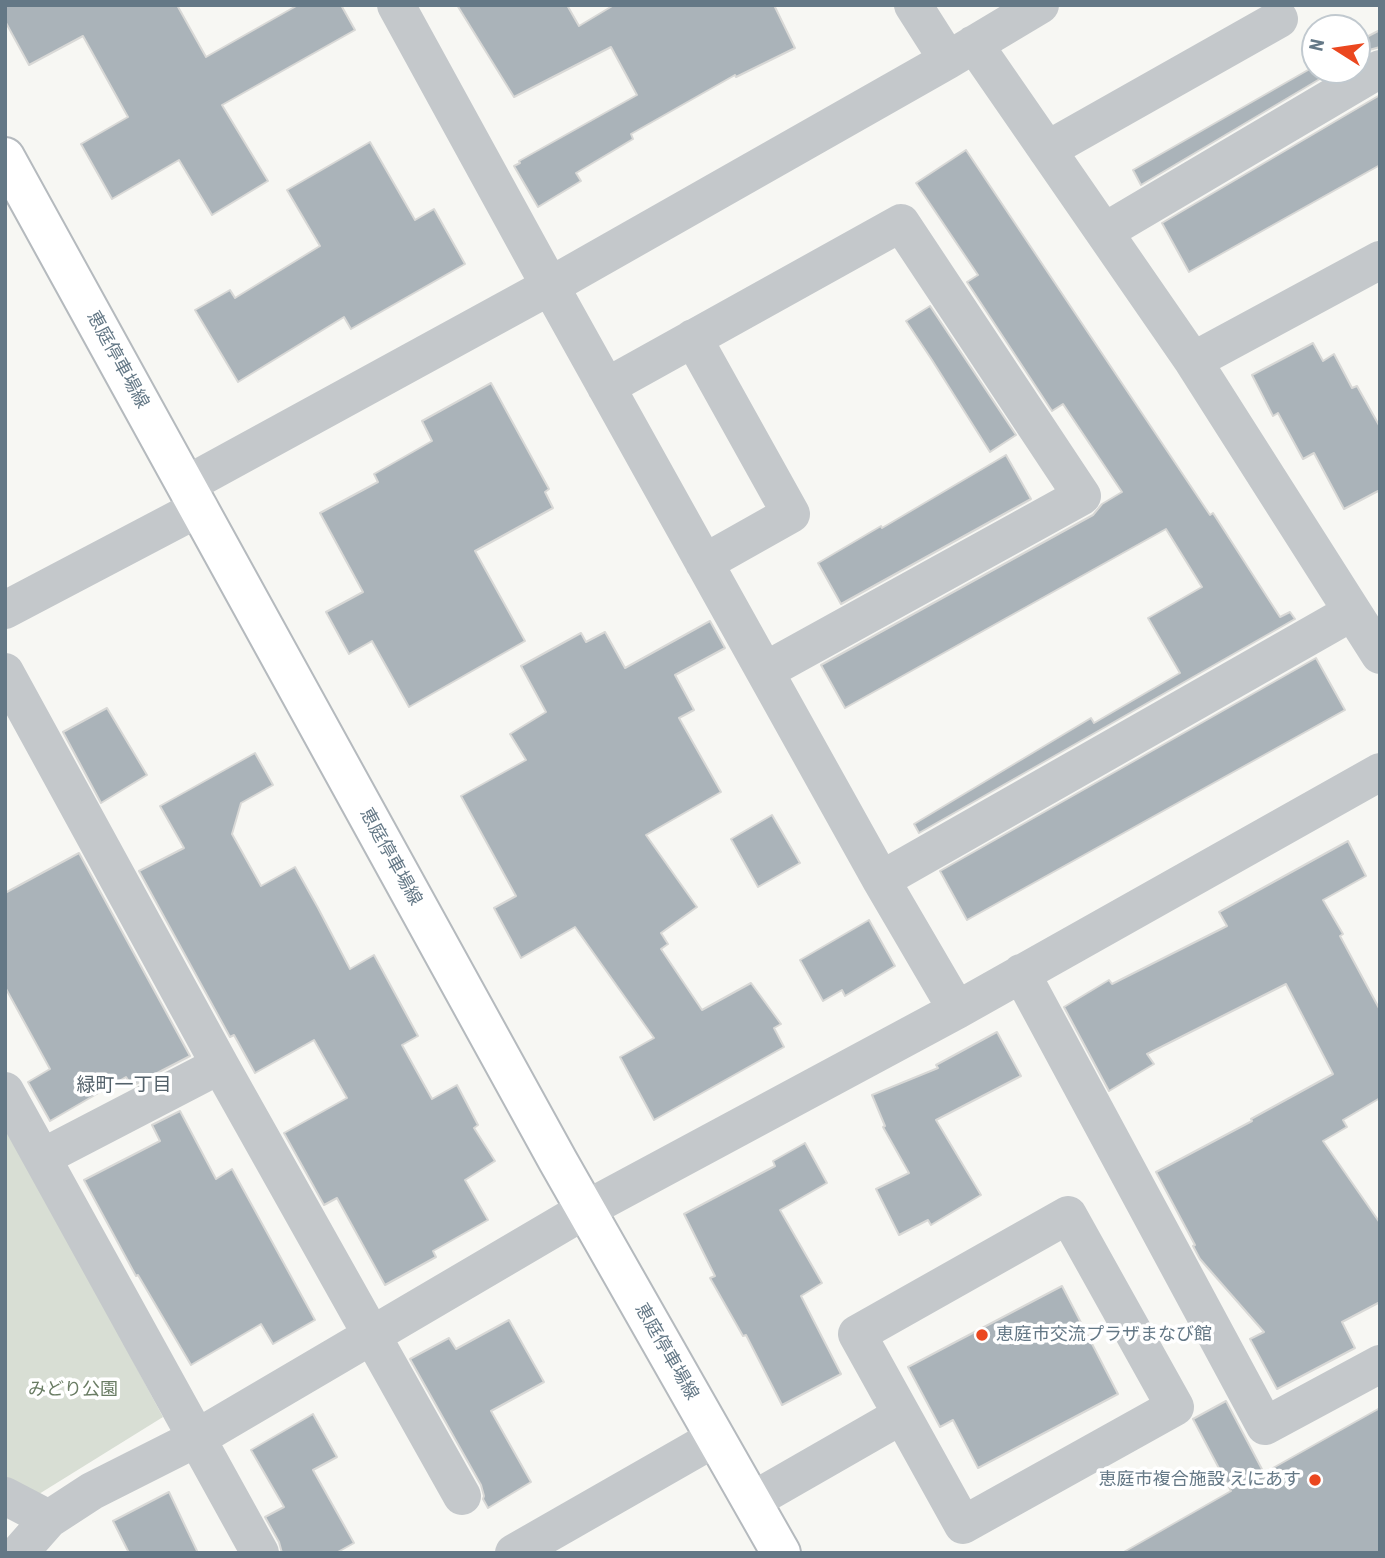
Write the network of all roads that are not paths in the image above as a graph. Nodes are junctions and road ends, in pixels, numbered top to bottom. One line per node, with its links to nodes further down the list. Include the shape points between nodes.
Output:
1 (396, 5): 11 (street)
2 (913, 5): 5 (street)
3 (1040, 5): 5 (street)
4 (1279, 19): 7 (street)
5 (961, 52): 7 (street); 11 (street)
6 (1380, 69): 9 (street)
7 (1047, 149): 9 (street)
8 (5, 157): 15 (main road, 恵庭停車場線)
9 (1104, 232): 13 (street)
10 (1380, 260): 13 (street)
11 (550, 286): 14 (street); 15 (street)
12 (693, 338): 14 (street); 16 (street, via 791,514); 20 (street, via 901,223 1082,496)
13 (1193, 361): 18 (street)
14 (606, 387): 16 (street)
15 (192, 496): 17 (street); 29 (main road, 恵庭停車場線)
16 (704, 563): 20 (street)
17 (5, 610)
18 (1352, 612): 19 (street); 23 (street)
19 (1380, 655)
20 (765, 671): 23 (street)
21 (5, 672): 26 (street)
22 (1380, 772): 24 (street)
23 (881, 880): 25 (street)
24 (1021, 973): 25 (street); 31 (street, via 1265,1426)
25 (957, 1010): 29 (street)
26 (220, 1065): 28 (street); 30 (street)
27 (5, 1091): 28 (street)
28 (43, 1157): 33 (street)
29 (585, 1210): 30 (street); 34 (main road, 恵庭停車場線)
30 (372, 1335): 33 (street); 36 (street)
31 (1380, 1364)
32 (902, 1415): 32 (street, via 857,1334 1068,1215 1175,1407 964,1525); 37 (street)
33 (197, 1438): 38 (street, via 92,1491); 40 (street)
34 (715, 1438): 37 (main road, 恵庭停車場線); 41 (street)
35 (5, 1496): 38 (street)
36 (462, 1496)
37 (752, 1501): 42 (main road, 恵庭停車場線)
38 (49, 1519): 39 (street)
39 (19, 1553)
40 (260, 1553)
41 (514, 1553)
42 (781, 1553)

